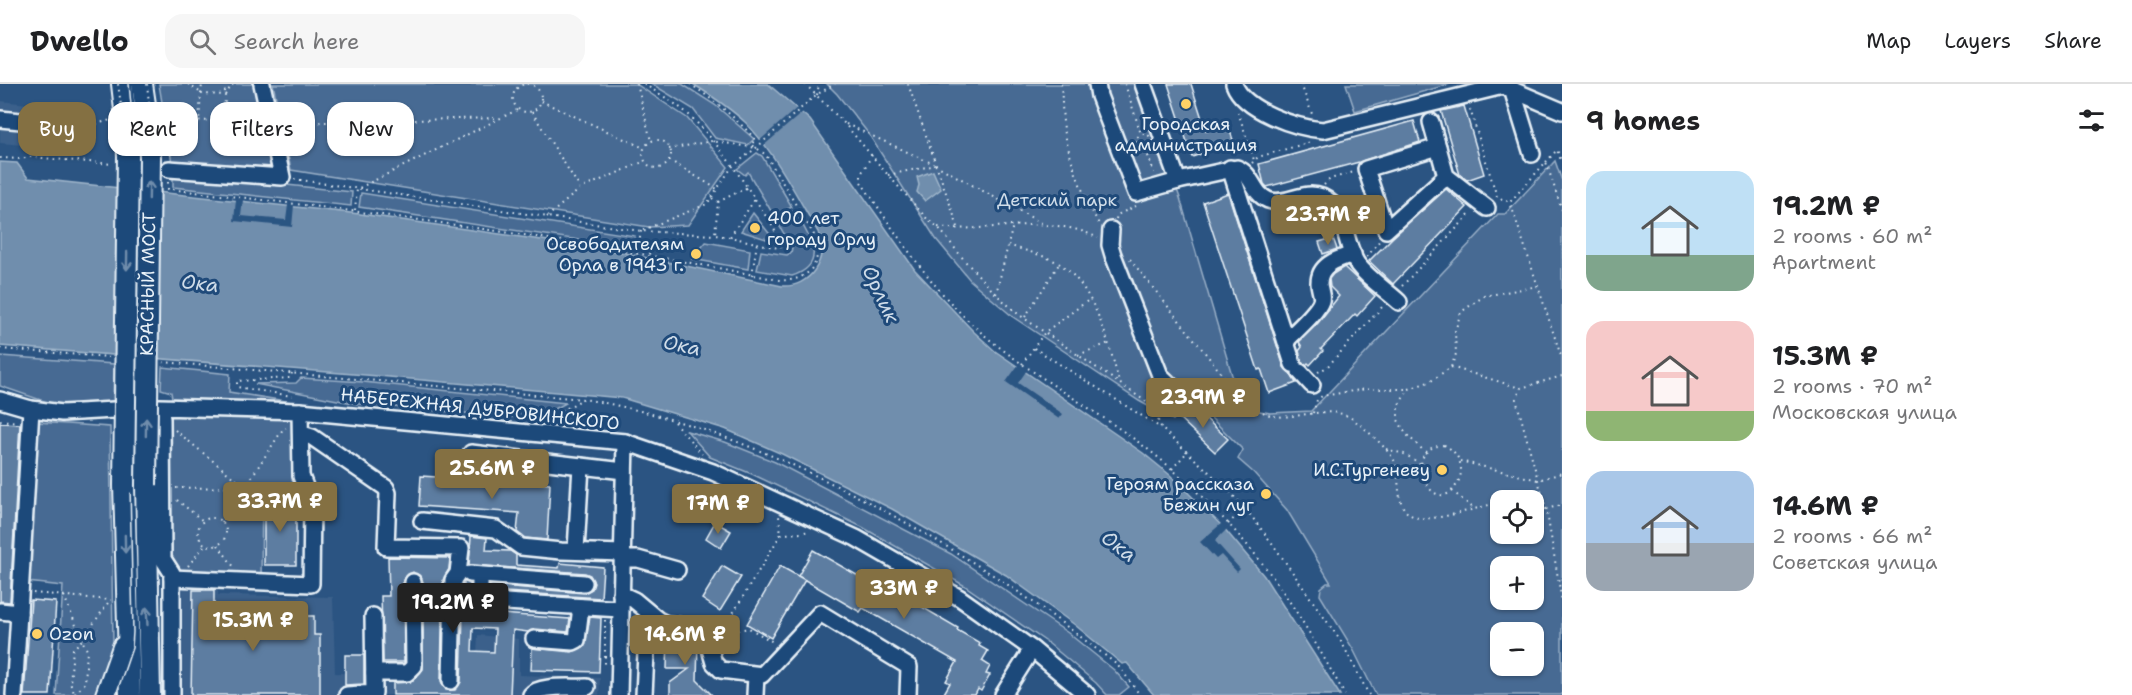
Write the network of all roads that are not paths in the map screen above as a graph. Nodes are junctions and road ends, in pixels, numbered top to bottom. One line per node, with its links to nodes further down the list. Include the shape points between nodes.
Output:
1 (122, 84): 49 (main road, КРАСНЫЙ МОСТ, one-way to 49, bridge, via 128,156 124,485)
2 (142, 84): 33 (main road, КРАСНЫЙ МОСТ, one-way to 2, bridge, via 150,157)
3 (262, 84): 14 (street, via 281,171)
4 (1097, 84): 17 (street, via 1098,96 1136,193)
5 (1143, 84): 17 (street)
6 (1234, 84): 7 (street, via 1258,108 1290,124 1323,130 1503,86)
7 (1512, 89): 8 (street); 13 (street)
8 (1562, 111)
9 (0, 119): 10 (street)
10 (18, 121)
11 (1431, 122): 12 (street)
12 (1438, 147): 16 (street); 16 (street, via 1366,169 1386,230)
13 (1532, 154)
14 (168, 164)
15 (1230, 168): 17 (street); 20 (street, via 1244,170 1260,196 1271,201 1312,194 1329,201); 22 (street)
16 (1446, 176): 18 (street)
17 (1178, 181)
18 (1492, 203)
19 (1111, 237): 24 (street, via 1160,375)
20 (1353, 254): 21 (street, via 1358,265); 22 (street, via 1332,261 1325,268 1320,275 1322,299 1318,307)
21 (1399, 302)
22 (1286, 341): 23 (street, via 1296,368)
23 (1312, 385)
24 (1184, 398)
25 (0, 400): 27 (street)
26 (114, 410): 27 (street)
27 (31, 416): 47 (street)
28 (299, 416): 29 (street, НАБЕРЕЖНАЯ ДУБРОВИНСКОГО); 33 (street, НАБЕРЕЖНАЯ ДУБРОВИНСКОГО, via 161,413); 38 (street, via 312,437 386,488 386,547 461,548); 40 (street, via 301,476 312,505 311,584)
29 (625, 442): 32 (street); 52 (street, НАБЕРЕЖНАЯ ДУБРОВИНСКОГО, via 713,472 856,538 960,598)
30 (471, 453): 31 (street)
31 (581, 466): 32 (street); 35 (street)
32 (624, 471): 36 (street)
33 (154, 487): 40 (street, via 163,558); 51 (main road, КРАСНЫЙ МОСТ, one-way to 33)
34 (422, 521): 35 (street, via 496,528 521,547)
35 (576, 550): 36 (street)
36 (623, 556): 37 (street); 43 (street)
37 (677, 570)
38 (458, 573): 39 (street); 55 (street, via 453,580)
39 (480, 576): 42 (street); 44 (street, via 480,595 487,601)
40 (175, 579): 61 (street)
41 (413, 582): 53 (street, via 414,666 407,673)
42 (584, 583)
43 (621, 602): 44 (street, via 605,608); 46 (street, via 634,600); 64 (street)
44 (581, 607): 50 (street, via 577,640)
45 (0, 611): 47 (street)
46 (648, 612): 54 (street, via 666,624 696,628 705,635 714,663 721,670); 65 (street)
47 (19, 613): 57 (street)
48 (373, 616): 53 (street)
49 (127, 636): 58 (main road); 59 (main road, КРАСНЫЙ МОСТ)
50 (534, 639)
51 (149, 643): 59 (main road); 60 (main road, КРАСНЫЙ МОСТ)
52 (1032, 648): 68 (street); 69 (street, НАБЕРЕЖНАЯ ДУБРОВИНСКОГО)
53 (374, 672): 62 (street, via 374,693)
54 (756, 675): 66 (street); 67 (street, via 762,675 820,613 909,667)
55 (451, 681)
56 (587, 687): 63 (street, via 544,688)
57 (14, 695)
58 (106, 695)
59 (131, 695)
60 (150, 695)
61 (172, 695)
62 (347, 695)
63 (531, 695)
64 (619, 695)
65 (644, 695)
66 (756, 695)
67 (908, 695)
68 (1004, 695)
69 (1087, 695)

